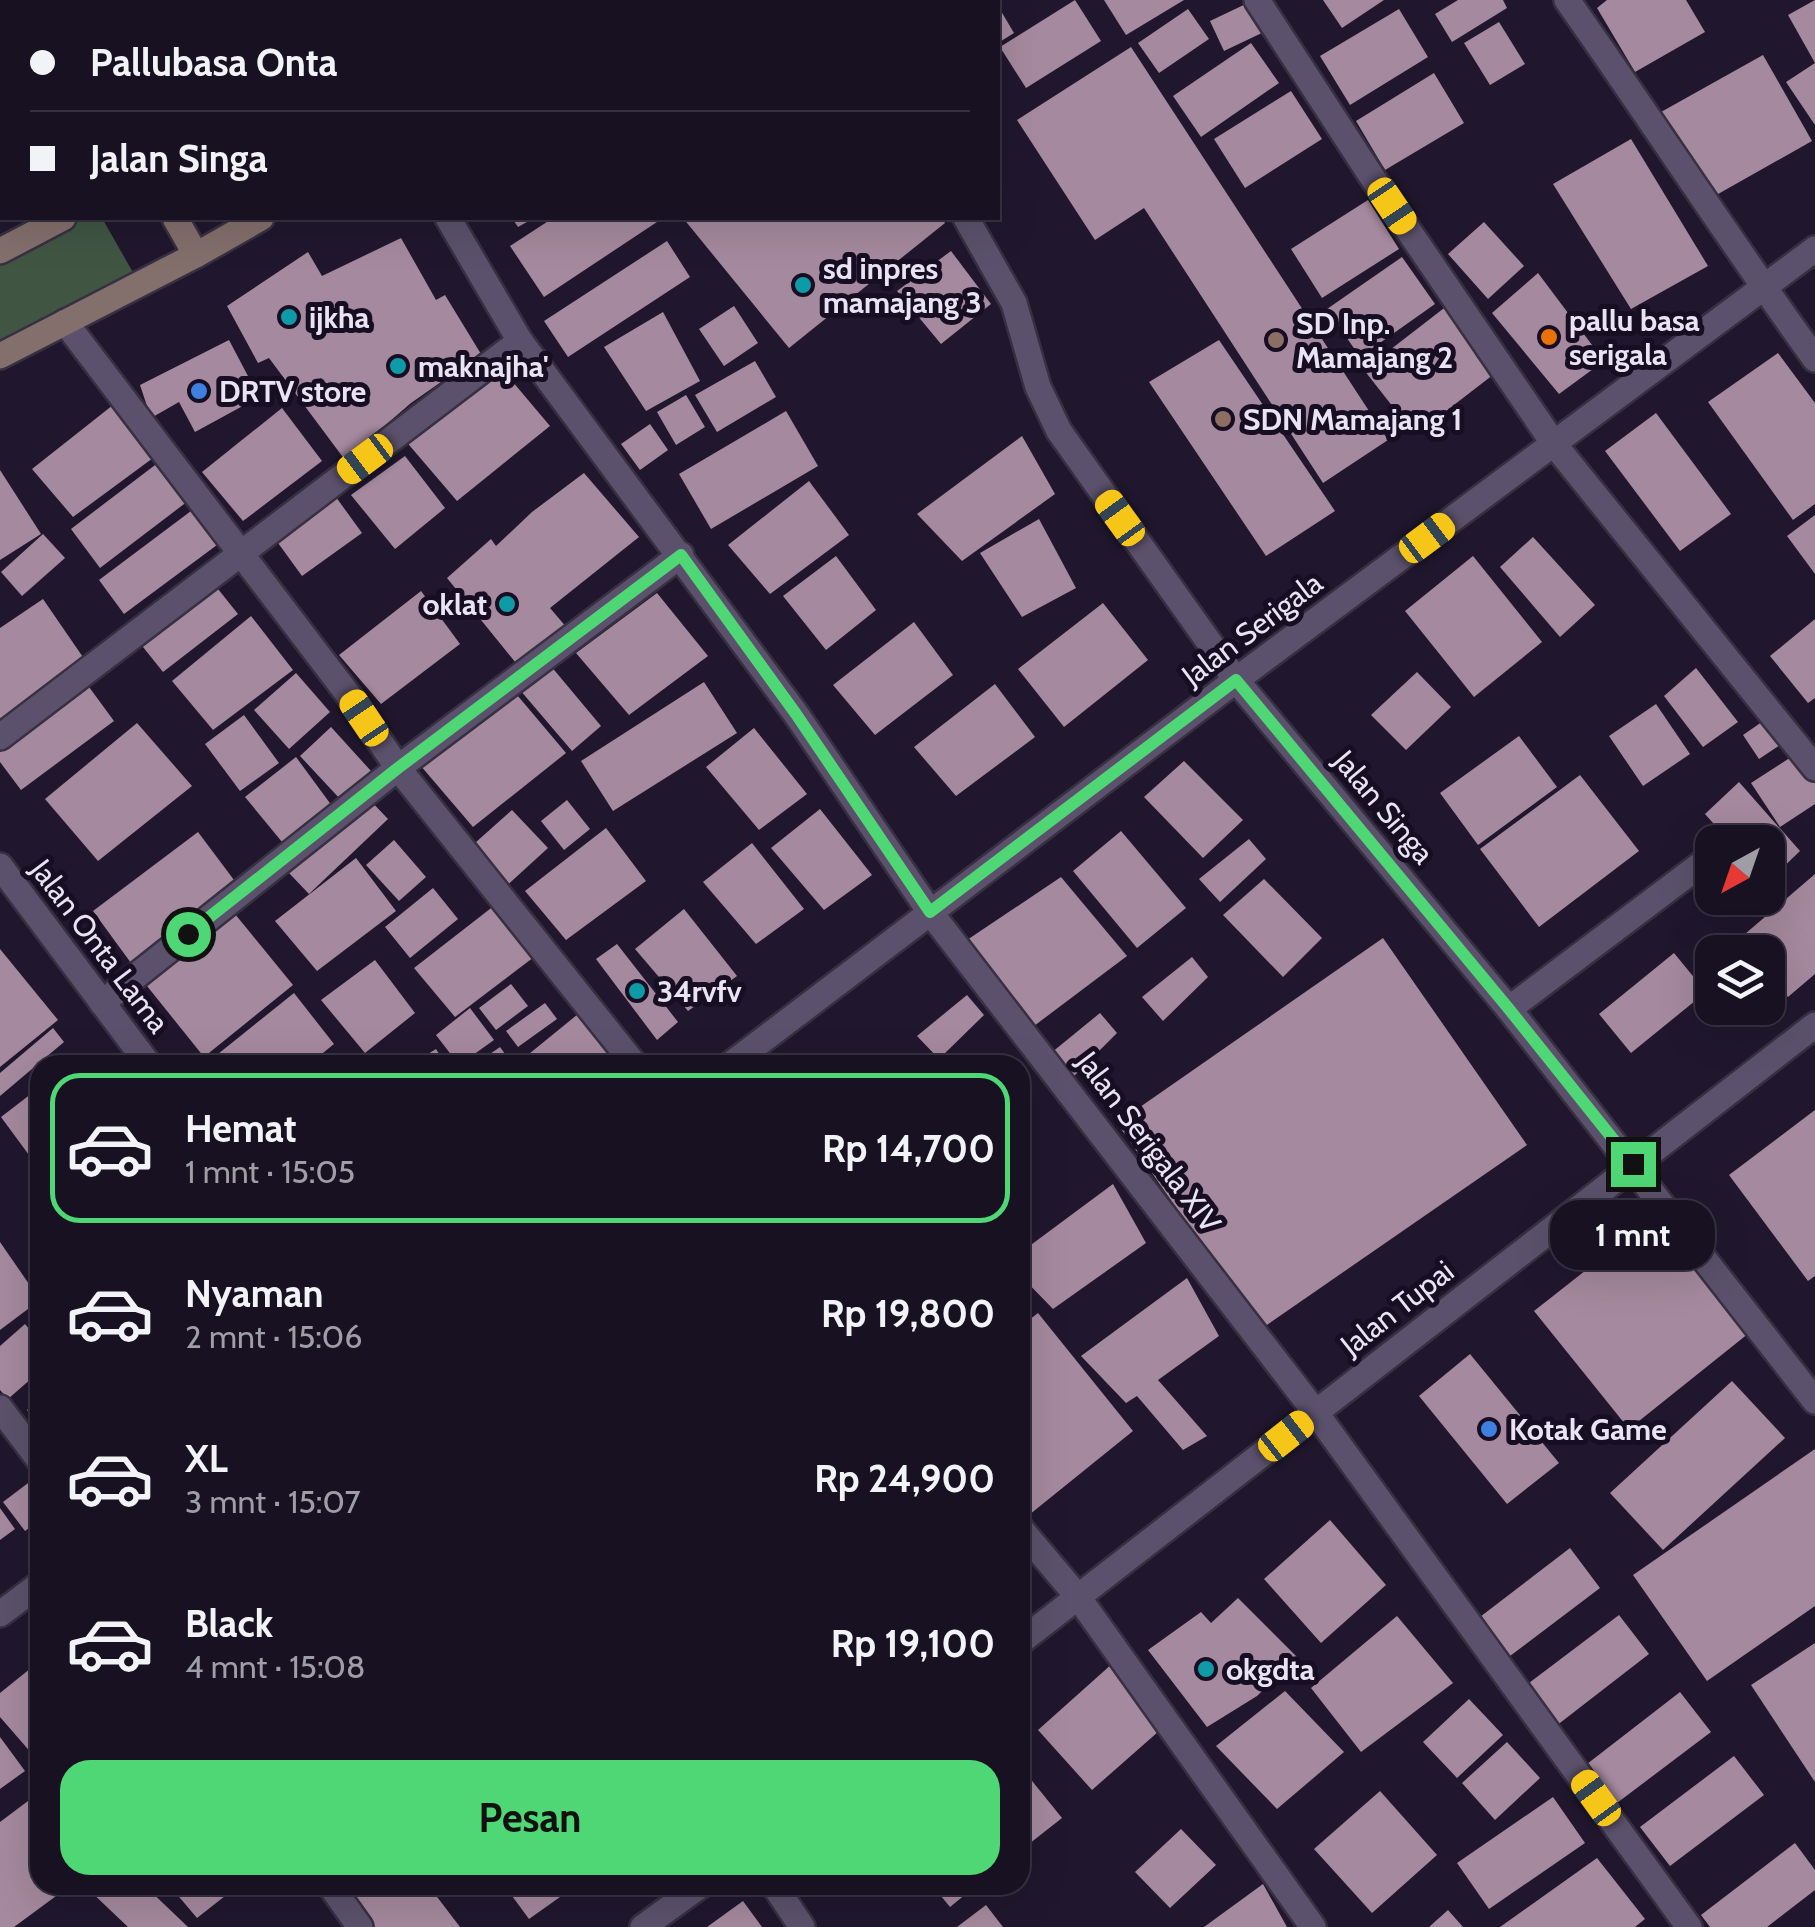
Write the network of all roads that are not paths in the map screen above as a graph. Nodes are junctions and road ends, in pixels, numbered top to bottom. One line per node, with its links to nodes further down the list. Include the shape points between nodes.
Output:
1 (1256, 0): 17 (street)
2 (1567, 0): 12 (street)
3 (55, 220): 8 (main road)
4 (176, 220): 11 (main road)
5 (257, 220): 11 (main road)
6 (449, 220): 14 (street, Jalan Serigala XIV)
7 (967, 220): 20 (street, Jalan Singa, via 1014,302 1038,388 1058,431)
8 (27, 226): 10 (main road)
9 (1815, 249): 12 (street, Jalan Serigala)
10 (0, 251)
11 (196, 255): 13 (main road)
12 (1764, 289): 16 (street); 17 (street, Jalan Serigala)
13 (65, 322): 15 (main road); 18 (street)
14 (520, 341): 18 (street); 19 (street, Jalan Serigala XIV)
15 (0, 356)
16 (1815, 358)
17 (1554, 444): 20 (street, Jalan Serigala); 23 (street)
18 (240, 554): 21 (street); 22 (street)
19 (681, 555): 22 (street); 26 (street, Jalan Serigala XIV)
20 (1236, 680): 26 (street, Jalan Serigala); 28 (street, Jalan Singa)
21 (0, 737)
22 (398, 768): 27 (street); 31 (street)
23 (1815, 768)
24 (1695, 869): 28 (street)
25 (5, 883): 27 (street, Jalan Onta Lama)
26 (930, 912): 32 (street, Jalan Serigala); 36 (street, Jalan Serigala XIV)
27 (102, 1003): 30 (street, Jalan Onta Lama)
28 (1509, 1009): 33 (street, Jalan Singa)
29 (1815, 1025): 33 (street, Jalan Tupai)
30 (141, 1055)
31 (628, 1055)
32 (743, 1055)
33 (1633, 1164): 34 (street, Jalan Singa); 36 (street, Jalan Tupai)
34 (1815, 1401)
35 (0, 1408): 37 (street)
36 (1316, 1413): 40 (street, Jalan Tupai); 50 (street, Jalan Serigala XIV)
37 (30, 1448)
38 (1030, 1540): 40 (street)
39 (30, 1592): 41 (street)
40 (1078, 1598): 42 (street, Jalan Tupai); 49 (street)
41 (0, 1614)
42 (1030, 1634)
43 (337, 1895): 46 (street)
44 (688, 1895): 47 (street)
45 (781, 1895): 48 (street)
46 (360, 1927)
47 (643, 1927)
48 (802, 1927)
49 (1313, 1927)
50 (1689, 1927)

